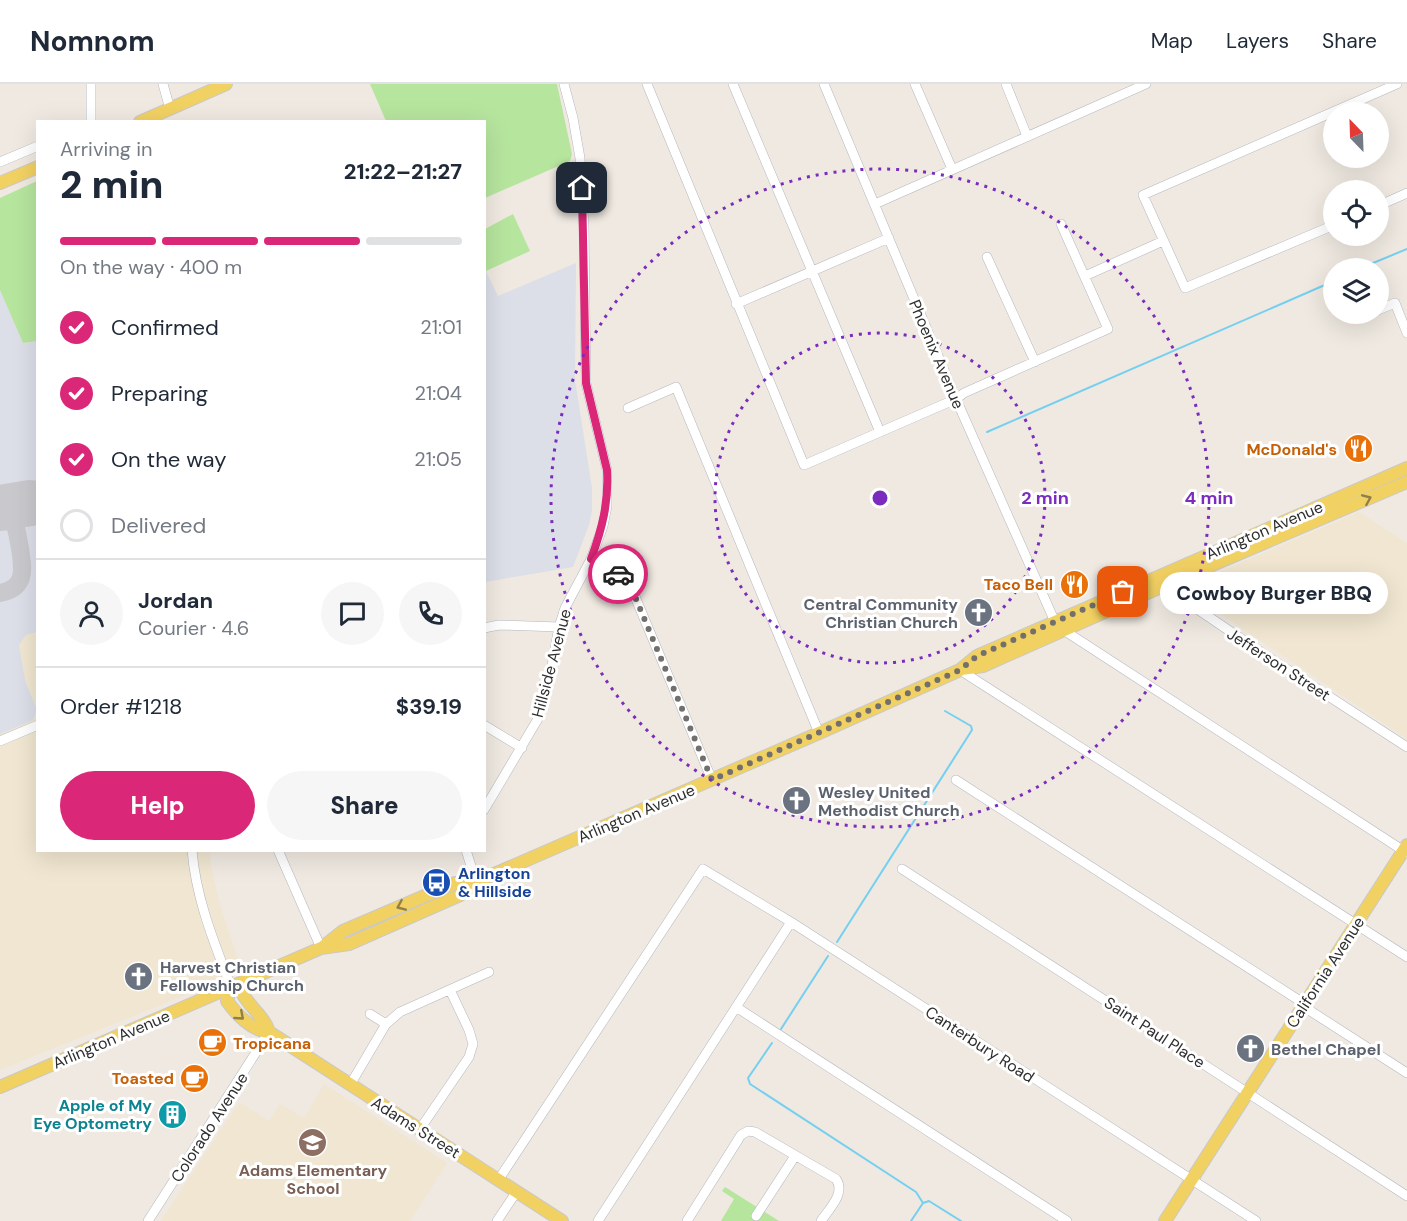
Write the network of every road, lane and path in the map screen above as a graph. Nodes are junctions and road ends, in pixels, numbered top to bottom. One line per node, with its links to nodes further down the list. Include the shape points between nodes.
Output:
1 (92, 84): 13 (street)
2 (163, 84): 12 (street)
3 (226, 84): 12 (main road)
4 (564, 84): 40 (street, Hillside Avenue, via 580,158 586,383 608,483 603,526)
5 (647, 84): 31 (street)
6 (734, 84): 29 (street)
7 (824, 84): 23 (street, Phoenix Avenue)
8 (915, 84): 19 (street)
9 (1006, 84): 15 (street)
10 (1146, 84): 15 (street)
11 (1397, 84): 27 (street, via 1143,195)
12 (170, 109): 14 (main road)
13 (91, 120)
14 (145, 120)
15 (1027, 136): 19 (street)
16 (36, 147): 17 (street)
17 (0, 162)
18 (36, 168): 20 (main road)
19 (951, 169): 23 (street)
20 (0, 183)
21 (1407, 193): 22 (street)
22 (1389, 201)
23 (875, 204): 26 (street, Phoenix Avenue)
24 (1061, 224): 30 (street)
25 (1323, 230): 27 (street, via 1185,288)
26 (889, 238): 29 (street); 35 (street, Phoenix Avenue)
27 (1163, 241): 30 (street)
28 (987, 257): 34 (street)
29 (812, 271): 31 (street); 37 (street)
30 (1084, 276): 34 (street, via 1108,329)
31 (736, 304): 37 (street, via 804,465)
32 (1389, 305): 33 (street, via 1395,303)
33 (1407, 333)
34 (1035, 362): 35 (street)
35 (956, 399): 37 (street); 45 (street, Phoenix Avenue)
36 (628, 408): 50 (street, via 676,387)
37 (880, 432)
38 (1407, 468): 42 (main road, Arlington Avenue)
39 (1407, 482): 41 (main road, Arlington Avenue, one-way to 39)
40 (591, 559): 44 (street, Hillside Avenue); 54 (street, via 628,580)
41 (1184, 577): 42 (main road, Arlington Avenue); 43 (street, via 1176,585)
42 (1158, 582): 43 (street, Jefferson Street); 45 (main road, Arlington Avenue)
43 (1178, 596): 52 (street, Jefferson Street)
44 (559, 627): 46 (street); 53 (street, Hillside Avenue, via 544,702)
45 (1060, 627): 47 (main road, Arlington Avenue, via 977,656); 57 (street)
46 (486, 628)
47 (960, 670): 50 (main road, Arlington Avenue); 64 (street)
48 (36, 726): 51 (street)
49 (486, 726): 53 (street)
50 (819, 733): 54 (main road, Arlington Avenue)
51 (0, 741)
52 (1407, 747)
53 (522, 748): 56 (street, Hillside Avenue)
54 (712, 780): 62 (main road, Arlington Avenue)
55 (956, 780): 70 (street)
56 (486, 807)
57 (1406, 850): 64 (main road, California Avenue)
58 (192, 852): 68 (street, via 201,906)
59 (279, 852): 65 (street)
60 (467, 852): 62 (street)
61 (902, 869): 78 (street, Saint Paul Place)
62 (476, 882): 65 (main road, Arlington Avenue, via 444,887 343,931)
63 (791, 922): 71 (street); 81 (street, Canterbury Road, via 703,869); 82 (street, Canterbury Road)
64 (1356, 924): 66 (street); 70 (main road, California Avenue)
65 (321, 948): 68 (main road, Arlington Avenue)
66 (1407, 957)
67 (489, 972): 69 (street)
68 (231, 987): 74 (main road, Adams Street, via 227,1000 236,1014 254,1027); 77 (main road, Arlington Avenue)
69 (450, 990): 73 (street, via 400,1012); 79 (street, via 473,1044 469,1057)
70 (1303, 1005): 75 (street); 78 (main road, California Avenue)
71 (736, 1007): 89 (street); 92 (street)
72 (370, 1014): 73 (street)
73 (386, 1024): 76 (street)
74 (270, 1032): 76 (main road, Adams Street); 86 (street, Colorado Avenue)
75 (1407, 1073)
76 (350, 1085): 79 (main road, Adams Street)
77 (0, 1087)
78 (1248, 1092): 82 (main road, California Avenue); 84 (street, Saint Paul Place)
79 (420, 1129): 81 (main road, Adams Street)
80 (795, 1156): 85 (street); 90 (street, via 755,1132 741,1135); 91 (street, via 840,1185 840,1192)
81 (499, 1179): 83 (main road, Adams Street)
82 (1192, 1179): 93 (main road, California Avenue); 94 (street, Canterbury Road)
83 (517, 1191): 87 (street); 88 (main road, Adams Street)
84 (1407, 1196)
85 (756, 1216)
86 (148, 1221)
87 (497, 1221)
88 (562, 1221)
89 (598, 1221)
90 (687, 1221)
91 (821, 1221)
92 (1067, 1221)
93 (1165, 1221)
94 (1257, 1221)

